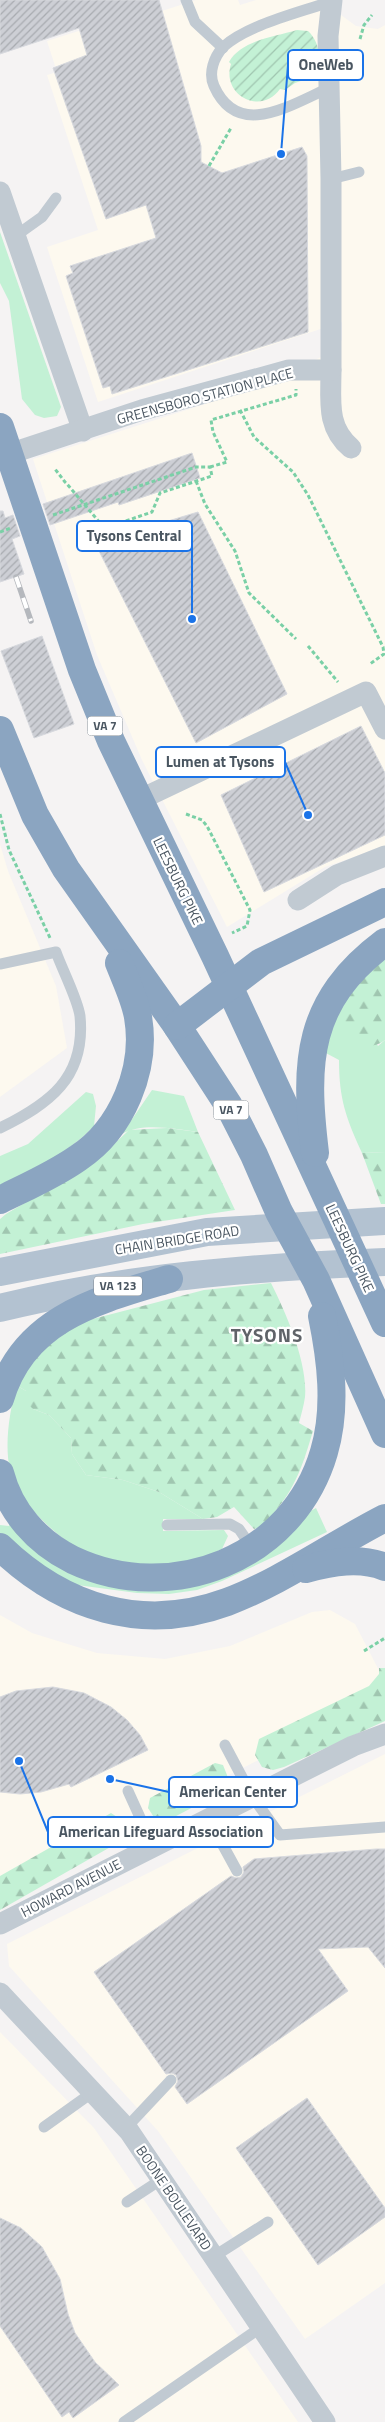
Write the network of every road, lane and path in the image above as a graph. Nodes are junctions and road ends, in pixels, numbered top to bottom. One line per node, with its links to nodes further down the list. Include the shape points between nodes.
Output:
1 (186, 0): 5 (lane, via 195,22)
2 (333, 0): 5 (lane, via 252,29); 6 (street, via 328,36)
3 (372, 15): 4 (path)
4 (360, 39)
5 (223, 48): 6 (lane, via 212,64 212,81 219,98 232,111 265,115)
6 (328, 88): 10 (street)
7 (231, 128): 8 (path)
8 (210, 166)
9 (359, 172): 10 (lane)
10 (331, 180): 14 (street)
11 (0, 192): 13 (street)
12 (56, 198): 13 (lane, via 42,217)
13 (14, 237): 18 (street)
14 (331, 370): 18 (street, GREENSBORO STATION PLACE, via 288,370 142,410); 19 (street, via 332,420 340,438)
15 (296, 389): 16 (path, via 296,395)
16 (240, 410): 21 (path, via 212,420 212,432 227,462); 29 (path, via 254,437 294,472 308,495 384,651 381,658)
17 (0, 427): 20 (highway, LEESBURG PIKE / VA 7)
18 (83, 431): 20 (street, GREENSBORO STATION PLACE)
19 (351, 448)
20 (9, 454): 33 (highway, LEESBURG PIKE / VA 7, via 82,670)
21 (210, 467): 23 (path, via 212,476); 24 (path, via 196,467)
22 (55, 469): 23 (path, via 101,524 108,527 152,512 160,493)
23 (196, 481): 27 (path, via 205,504 235,551 249,593)
24 (44, 517)
25 (18, 526): 26 (path)
26 (0, 532)
27 (296, 639)
28 (308, 646): 30 (path)
29 (370, 664)
30 (338, 682)
31 (385, 728): 33 (street, via 366,692)
32 (0, 730): 39 (highway, VA 7, via 35,815)
33 (139, 800): 44 (highway, LEESBURG PIKE / VA 7)
34 (0, 814): 42 (path, via 9,850)
35 (186, 814): 40 (path, via 202,820 207,826 250,910 247,926)
36 (385, 856): 37 (street, via 337,875)
37 (298, 900)
38 (385, 902): 44 (highway, via 261,962)
39 (102, 923): 45 (highway, VA 7); 48 (highway, via 138,1017 139,1057 133,1082 111,1126 94,1145 70,1163)
40 (232, 933)
41 (385, 942): 47 (highway, via 344,979 326,1004 317,1030 309,1084 315,1154)
42 (56, 952): 43 (lane); 46 (lane, via 80,1015 79,1043 73,1066 48,1101)
43 (0, 964)
44 (229, 987): 45 (highway); 47 (highway, LEESBURG PIKE / VA 7)
45 (177, 1026): 53 (highway, VA 7, via 229,1106 279,1212)
46 (0, 1128)
47 (322, 1187): 55 (highway, LEESBURG PIKE / VA 7)
48 (0, 1200)
49 (385, 1222): 51 (main road, CHAIN BRIDGE ROAD, via 207,1232)
50 (385, 1262): 52 (main road, VA 123, via 236,1271)
51 (0, 1272)
52 (169, 1279): 54 (main road, VA 123, via 90,1290); 56 (highway, via 77,1309 51,1326 30,1344 15,1364)
53 (316, 1280): 57 (highway, VA 7); 62 (highway, via 331,1380 331,1413 324,1452 298,1505)
54 (0, 1308)
55 (385, 1323)
56 (0, 1399)
57 (385, 1434)
58 (0, 1473): 62 (highway, via 12,1505 26,1524 44,1542 88,1567 115,1575 172,1578 203,1572)
59 (385, 1518): 64 (highway)
60 (168, 1525): 62 (lane, via 230,1524 239,1529)
61 (0, 1547): 64 (highway, via 55,1590 113,1612 142,1616 199,1611 228,1602)
62 (252, 1548)
63 (385, 1567): 64 (highway, via 358,1561 339,1562)
64 (274, 1579)
65 (385, 1638): 66 (path)
66 (364, 1651)
67 (385, 1734): 70 (street, HOWARD AVENUE, via 353,1746)
68 (225, 1744): 70 (lane)
69 (128, 1791): 73 (lane)
70 (252, 1796): 71 (street, HOWARD AVENUE); 72 (lane, via 280,1834)
71 (208, 1818): 73 (street, HOWARD AVENUE); 74 (lane)
72 (385, 1827)
73 (153, 1846): 75 (street, HOWARD AVENUE)
74 (237, 1872)
75 (0, 1924)
76 (0, 1993): 78 (street, BOONE BOULEVARD)
77 (170, 2080): 80 (lane)
78 (93, 2092): 79 (lane); 80 (street, BOONE BOULEVARD)
79 (44, 2127)
80 (126, 2128): 81 (street, BOONE BOULEVARD)
81 (162, 2179): 82 (lane); 84 (street, BOONE BOULEVARD)
82 (127, 2202)
83 (268, 2222): 84 (lane)
84 (213, 2257): 85 (street, BOONE BOULEVARD)
85 (260, 2328): 86 (lane); 87 (street, BOONE BOULEVARD)
86 (124, 2422)
87 (325, 2422)

